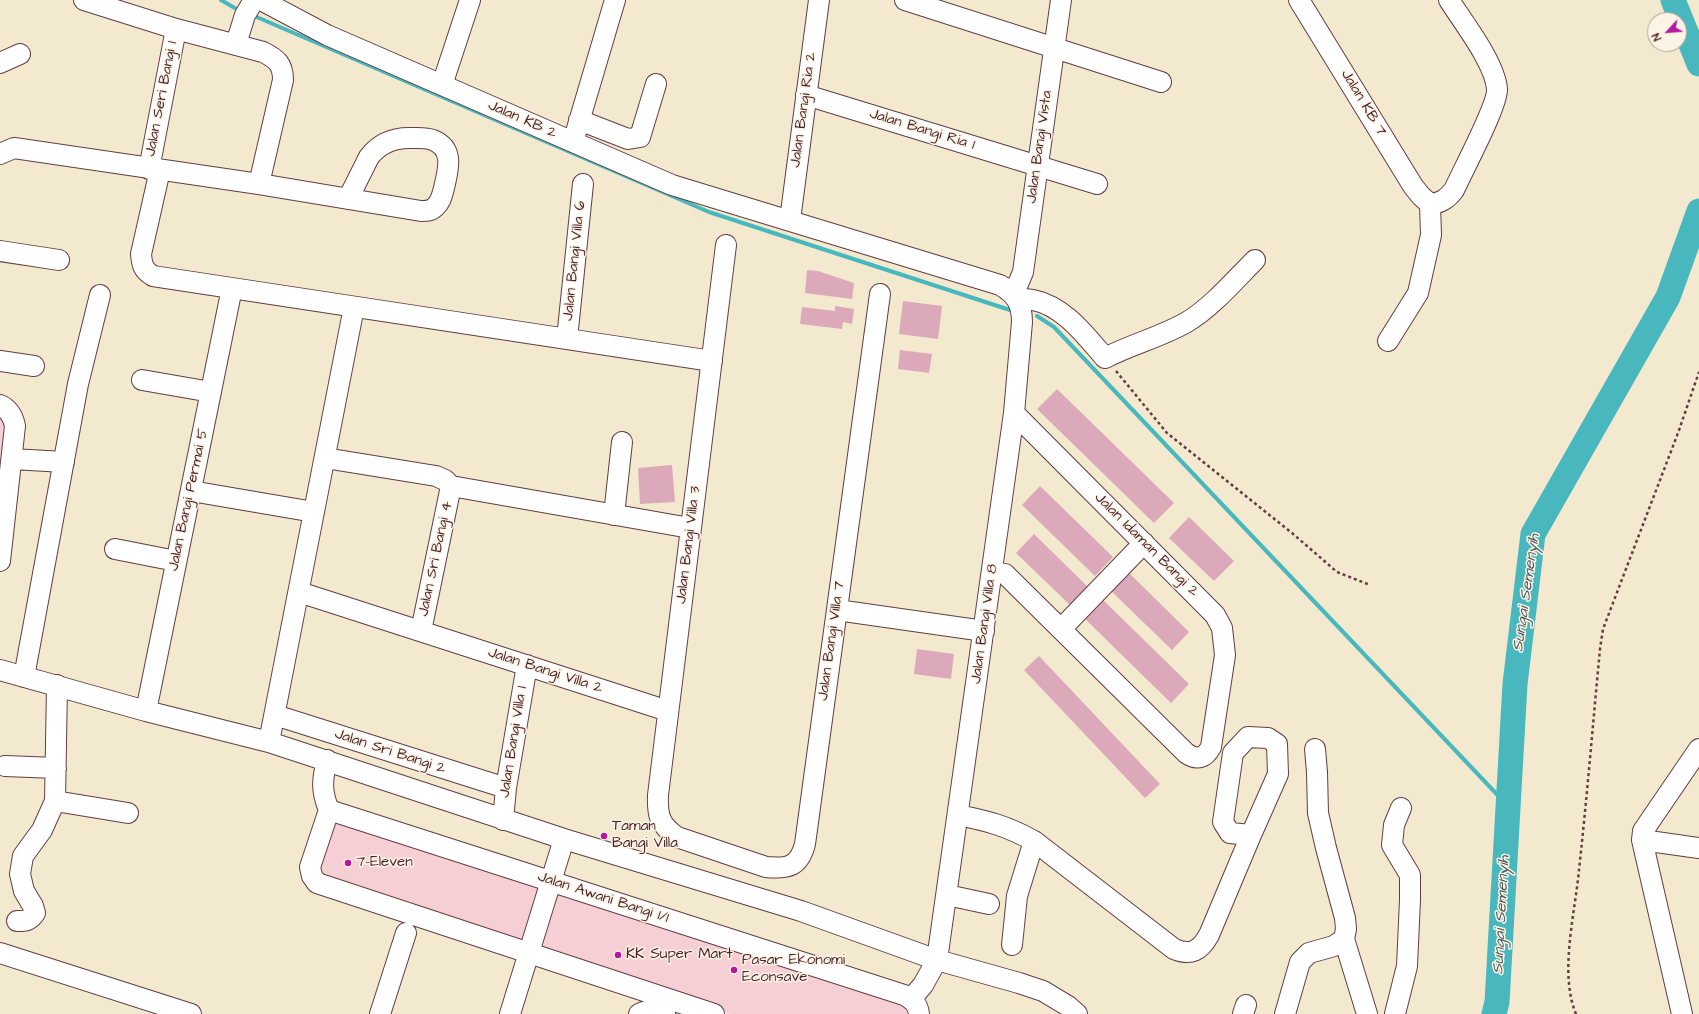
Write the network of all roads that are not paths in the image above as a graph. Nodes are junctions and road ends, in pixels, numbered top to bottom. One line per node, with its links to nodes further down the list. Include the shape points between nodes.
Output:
1 (84, 0): 11 (street)
2 (470, 0): 18 (street)
3 (615, 0): 20 (street)
4 (819, 0): 19 (street, Jalan Bangi Ria 2)
5 (905, 0): 10 (street)
6 (1061, 0): 13 (street, Jalan Bangi Vista)
7 (1299, 0): 29 (street, Jalan KB 7, via 1413,186)
8 (1449, 0): 29 (street, via 1489,64 1497,90 1494,104 1454,190 1447,198)
9 (252, 6): 12 (street); 18 (street, Jalan KB 2, via 327,34)
10 (958, 8): 13 (street)
11 (176, 29): 12 (street); 24 (street, Jalan Seri Bangi 1)
12 (236, 44): 25 (street, via 273,57 280,63 283,72)
13 (1054, 48): 16 (street); 23 (street, Jalan Bangi Vista)
14 (20, 54): 15 (street)
15 (0, 63)
16 (1161, 82)
17 (656, 84): 20 (street, via 640,137 628,139)
18 (442, 85): 21 (street, Jalan KB 2)
19 (806, 95): 23 (street, Jalan Bangi Ria 1); 30 (street, Jalan Bangi Ria 2)
20 (579, 120): 21 (street)
21 (573, 142): 30 (street, Jalan KB 2, via 672,186)
22 (0, 154): 24 (street, via 14,148)
23 (1037, 166): 27 (street, Jalan Bangi Ria 1); 38 (street, Jalan Bangi Vista, via 1023,272)
24 (154, 170): 25 (street); 35 (street, Jalan Seri Bangi 1, via 141,254 145,272 153,276)
25 (259, 184): 28 (street)
26 (583, 184): 40 (street, Jalan Bangi Villa 6)
27 (1097, 184)
28 (348, 199): 28 (street, via 369,157 387,142 400,138 432,139 447,153 449,166 440,200 430,211)
29 (1430, 204): 41 (street, via 1431,235 1418,293)
30 (790, 220): 38 (street, Jalan KB 2, via 1000,284)
31 (726, 245): 43 (street, Jalan Bangi Villa 3)
32 (0, 251): 33 (street)
33 (59, 260)
34 (1256, 260): 38 (street, via 1189,321 1105,358 1065,316 1050,305)
35 (232, 288): 39 (street); 46 (street, Jalan Bangi Permai 5)
36 (880, 294): 64 (street, Jalan Bangi Villa 7)
37 (100, 295): 52 (street, via 78,384)
38 (1014, 295): 48 (street, Jalan Bangi Villa 8, via 1022,310 1022,322)
39 (354, 307): 40 (street); 50 (street)
40 (567, 339): 43 (street)
41 (1388, 341)
42 (0, 361): 44 (street)
43 (712, 361): 57 (street, Jalan Bangi Villa 3)
44 (34, 366)
45 (142, 380): 46 (street)
46 (211, 392): 54 (street, Jalan Bangi Permai 5)
47 (0, 405): 51 (street, via 9,410 15,426)
48 (1014, 413): 58 (street, Jalan Idaman Bangi 2); 62 (street, Jalan Bangi Villa 8)
49 (622, 442): 56 (street)
50 (325, 458): 53 (street, via 436,476); 55 (street)
51 (13, 459): 52 (street); 60 (street)
52 (64, 462): 70 (street)
53 (451, 486): 56 (street); 67 (street, Jalan Sri Bangi 4)
54 (191, 491): 55 (street); 61 (street, Jalan Bangi Permai 5)
55 (314, 512): 63 (street)
56 (614, 515): 57 (street)
57 (690, 528): 73 (street, Jalan Bangi Villa 3)
58 (1144, 543): 65 (street); 65 (street, Jalan Idaman Bangi 2, via 1206,605 1222,628 1225,655 1211,747 1207,753 1200,758 1186,753)
59 (115, 549): 61 (street)
60 (0, 561)
61 (176, 561): 72 (street, Jalan Bangi Permai 5)
62 (992, 572): 65 (street, via 1005,574); 66 (street, Jalan Bangi Villa 8)
63 (299, 592): 67 (street, Jalan Bangi Villa 2); 74 (street)
64 (837, 610): 66 (street); 89 (street, Jalan Bangi Villa 7, via 802,856 794,864 781,869 766,867)
65 (1061, 629)
66 (984, 631): 86 (street, Jalan Bangi Villa 8)
67 (421, 632): 68 (street, Jalan Bangi Villa 2)
68 (527, 665): 73 (street, Jalan Bangi Villa 2); 81 (street, Jalan Bangi Villa 1)
69 (0, 670): 70 (street)
70 (24, 677): 71 (street)
71 (57, 685): 72 (street); 80 (street)
72 (146, 711): 75 (street)
73 (668, 711): 89 (street, Jalan Bangi Villa 3, via 657,809 660,820 667,830)
74 (275, 715): 75 (street); 81 (street, Jalan Sri Bangi 2)
75 (269, 742): 78 (street)
76 (1315, 749): 99 (street, via 1318,813 1345,918)
77 (1699, 749): 91 (street, via 1643,831)
78 (327, 760): 84 (street, via 322,779); 87 (street)
79 (5, 766): 80 (street)
80 (56, 768): 82 (street)
81 (506, 788): 87 (street, Jalan Bangi Villa 1)
82 (55, 801): 85 (street); 97 (street, via 42,830 25,852 21,865 21,883 35,913 32,918)
83 (1401, 808): 115 (street, via 1394,825 1392,845 1410,875 1410,900 1407,966)
84 (329, 810): 94 (street, Jalan Awani Bangi 1/1); 102 (street, via 310,867 317,882)
85 (128, 813)
86 (958, 815): 92 (street, via 990,821); 95 (street, Jalan Bangi Villa 8)
87 (503, 820): 90 (street)
88 (1251, 835): 88 (street, via 1230,833 1223,822 1232,753 1248,737 1268,738 1277,744 1278,774); 92 (street, via 1203,946 1183,953)
89 (677, 837)
90 (564, 839): 94 (street); 103 (street, via 801,911)
91 (1642, 840): 93 (street); 116 (street)
92 (1034, 841): 100 (street, via 1017,896)
93 (1699, 848)
94 (552, 882): 102 (street); 104 (street, Jalan Awani Bangi 1/1, via 889,990)
95 (947, 895): 96 (street); 103 (street, Jalan Bangi Villa 8)
96 (989, 904)
97 (17, 921)
98 (406, 933): 107 (street)
99 (1344, 939): 113 (street, via 1334,946 1309,953 1300,962); 114 (street)
100 (1012, 945)
101 (0, 953): 106 (street)
102 (529, 953): 108 (street); 111 (street)
103 (938, 960): 104 (street, via 923,986); 112 (street, via 1043,991)
104 (916, 1008)
105 (1699, 1012): 117 (street)
106 (191, 1014)
107 (380, 1014)
108 (510, 1014)
109 (639, 1014): 110 (street, via 653,1010)
110 (665, 1014)
111 (714, 1014)
112 (1077, 1014)
113 (1285, 1014)
114 (1366, 1014)
115 (1395, 1014)
116 (1682, 1014)
117 (1696, 1014)

